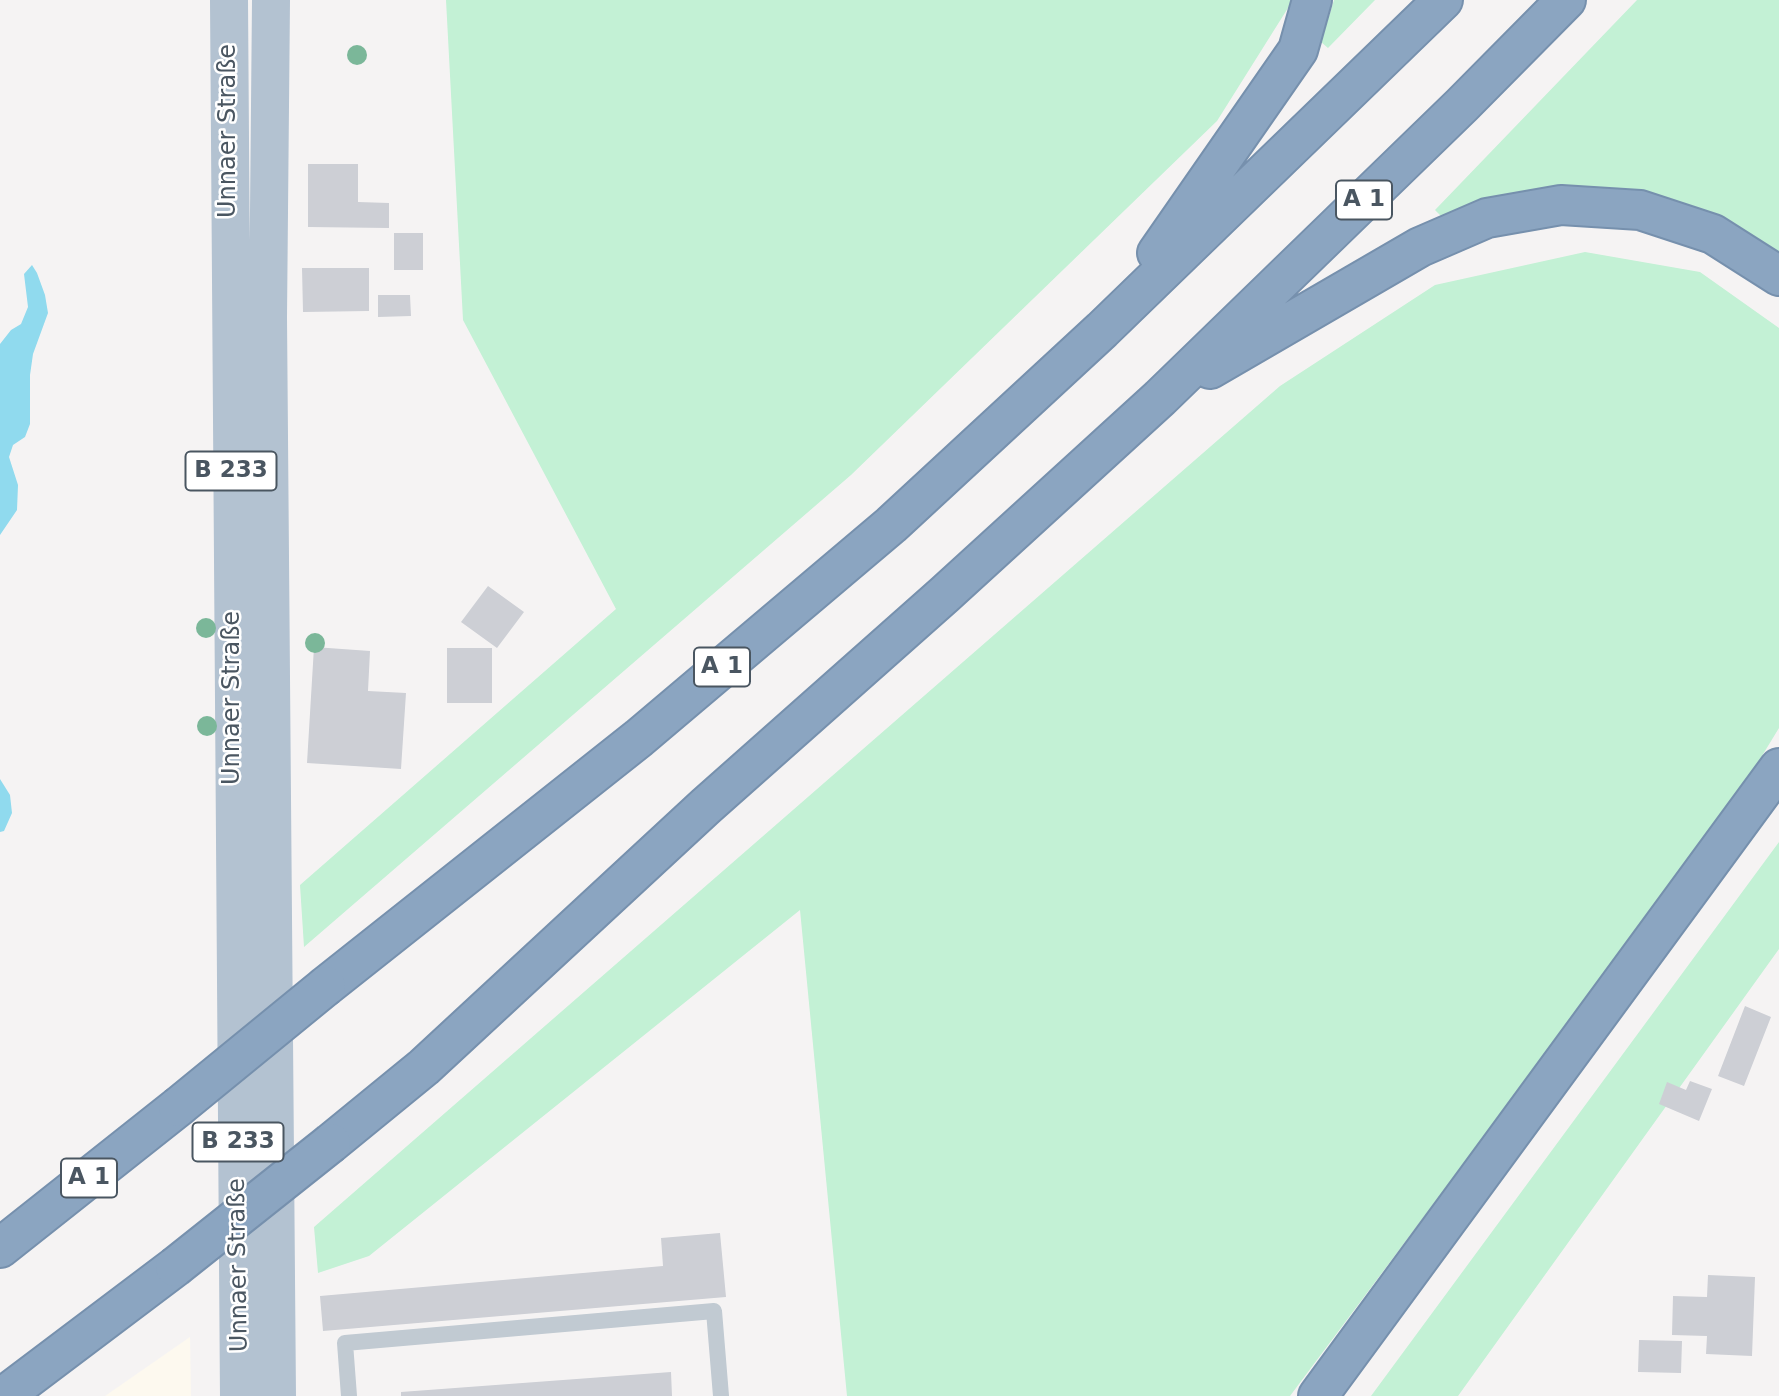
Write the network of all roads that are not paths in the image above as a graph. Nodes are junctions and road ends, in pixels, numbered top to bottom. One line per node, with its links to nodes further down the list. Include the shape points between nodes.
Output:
1 (229, 0): 13 (main road, Unnaer Straße / B 233)
2 (271, 0): 14 (main road, Unnaer Straße / B 233, via 268,317)
3 (1312, 0): 7 (highway, via 1298,50)
4 (1443, 0): 7 (highway, A 1)
5 (1566, 0): 8 (highway, A 1)
6 (1779, 276): 8 (highway, via 1713,234 1640,210 1561,205 1487,218 1420,247)
7 (1102, 330): 11 (highway, A 1, bridge, via 891,525 639,738)
8 (1160, 398): 12 (highway, A 1, bridge, via 424,1067)
9 (1779, 768): 17 (highway)
10 (1779, 812): 18 (highway)
11 (0, 1248)
12 (4, 1396)
13 (239, 1396)
14 (277, 1396)
15 (348, 1396): 16 (lane, via 345,1343 714,1311)
16 (721, 1396)
17 (1318, 1396)
18 (1346, 1396)

